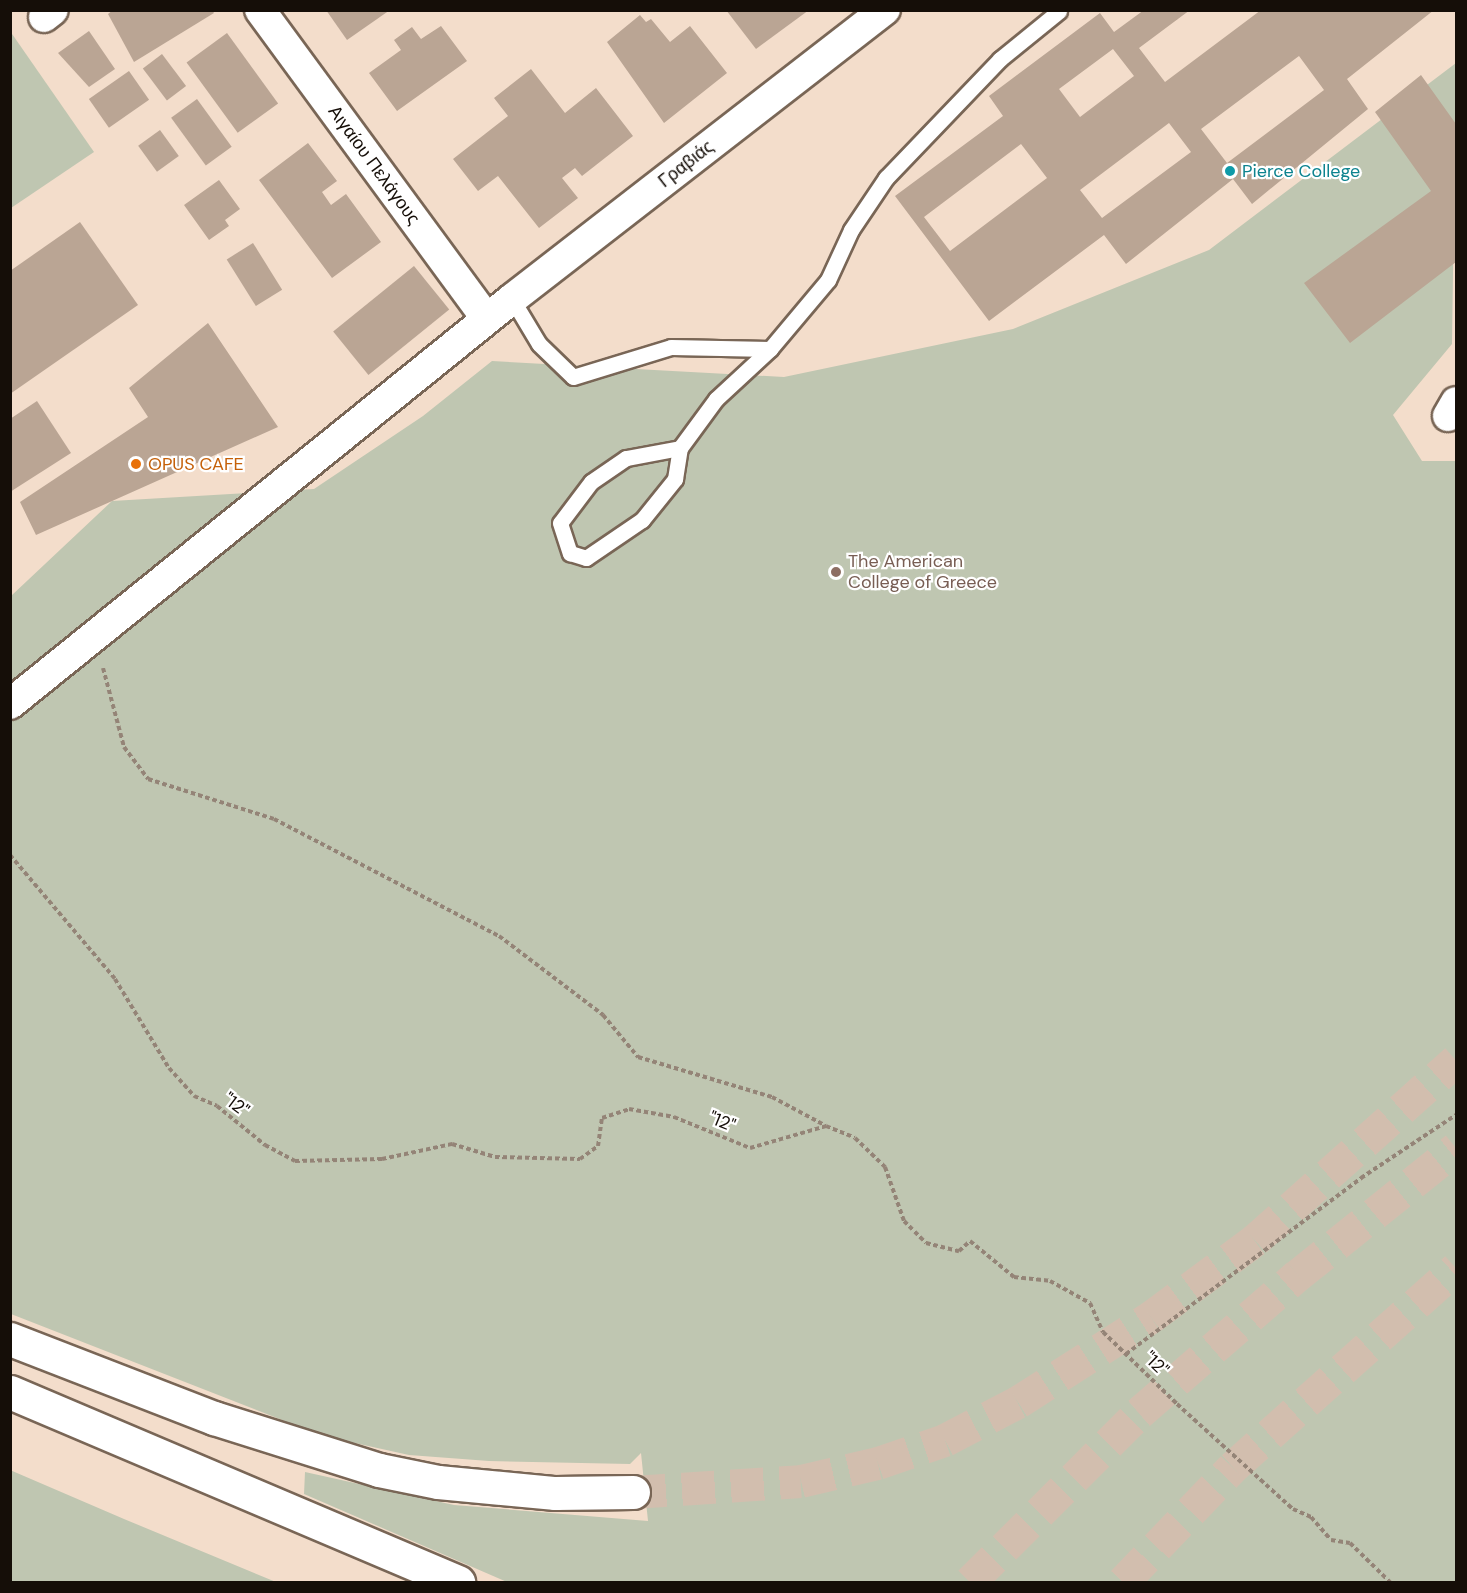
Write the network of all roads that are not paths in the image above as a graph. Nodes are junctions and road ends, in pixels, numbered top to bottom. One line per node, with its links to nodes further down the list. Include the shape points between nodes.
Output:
1 (260, 10): 5 (street, Αιγαίου Πελάγους)
2 (883, 11): 4 (street, Γραβιάς)
3 (1059, 11): 6 (lane, via 1000,59 886,178 851,230 828,279)
4 (512, 299): 5 (street, Γραβιάς); 6 (lane, via 539,344 573,377 671,347)
5 (487, 319): 8 (street, Γραβιάς)
6 (770, 349): 7 (lane, via 716,399)
7 (680, 448): 7 (lane, via 626,458 591,482 560,522 570,553 586,558 642,520 675,479)
8 (10, 704)
9 (10, 1339): 11 (highway, via 214,1418 379,1470 438,1482 555,1493)
10 (10, 1392): 12 (highway)
11 (633, 1492)
12 (458, 1582)

